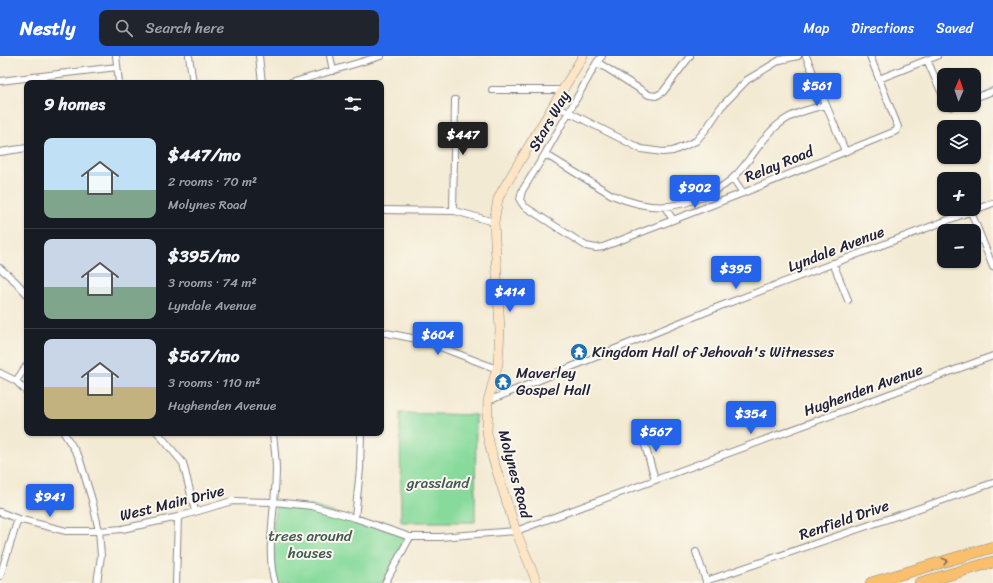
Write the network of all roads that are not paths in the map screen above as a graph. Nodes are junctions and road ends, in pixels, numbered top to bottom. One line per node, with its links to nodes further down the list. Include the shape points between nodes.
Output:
1 (116, 56): 15 (street)
2 (189, 56): 19 (street)
3 (259, 56): 20 (street)
4 (330, 56): 16 (street)
5 (381, 56): 16 (street)
6 (583, 56): 25 (main road, Molynes Road)
7 (602, 56): 14 (street, Stars Way)
8 (690, 56): 14 (street, via 663,92 656,96 650,95)
9 (798, 56): 31 (street, via 780,60 747,80 721,106 696,141 673,151 641,149)
10 (806, 56): 30 (street)
11 (870, 56): 17 (street)
12 (937, 56): 13 (street)
13 (928, 60): 17 (street); 23 (street)
14 (597, 62): 31 (street, Stars Way)
15 (117, 67): 18 (street); 22 (street)
16 (333, 71): 21 (street)
17 (879, 79): 34 (street, Relay Road, via 898,127 896,131)
18 (119, 80)
19 (192, 80)
20 (262, 80)
21 (302, 80)
22 (0, 81)
23 (937, 81)
24 (492, 90): 25 (street)
25 (562, 90): 29 (main road, Molynes Road)
26 (993, 91): 27 (street)
27 (981, 95)
28 (455, 100): 43 (street)
29 (553, 104): 31 (street); 47 (main road, Molynes Road, via 502,190)
30 (826, 105): 34 (street); 36 (street, via 804,110 779,124)
31 (568, 113): 35 (street, Stars Way)
32 (24, 148): 33 (street)
33 (0, 152)
34 (845, 152): 37 (street, Relay Road)
35 (545, 154): 38 (street, Stars Way, via 522,191); 40 (street, via 612,195 633,203)
36 (733, 178): 37 (street); 40 (street, via 700,198)
37 (743, 193): 46 (street, Relay Road)
38 (520, 200): 46 (street, Relay Road, via 524,206 586,246 596,248)
39 (993, 203): 41 (street, Lyndale Avenue)
40 (665, 207): 46 (street)
41 (981, 208)
42 (384, 210): 43 (street)
43 (453, 211): 47 (street)
44 (960, 216): 48 (street, Lyndale Avenue)
45 (973, 216): 49 (street)
46 (673, 220)
47 (494, 222): 56 (main road, Molynes Road, via 500,330)
48 (833, 263): 52 (street); 60 (street, Lyndale Avenue)
49 (993, 267)
50 (0, 268): 51 (street)
51 (24, 291)
52 (848, 300)
53 (384, 333): 56 (street, via 422,340)
54 (993, 356): 66 (street, Hughenden Avenue)
55 (24, 369): 58 (street)
56 (497, 369): 60 (main road, Molynes Road)
57 (0, 373): 58 (street)
58 (16, 381): 59 (street)
59 (24, 389)
60 (488, 401): 75 (main road, Molynes Road, via 487,433)
61 (641, 432): 66 (street)
62 (66, 436): 74 (street, via 79,457)
63 (160, 436): 69 (street, via 183,463)
64 (273, 436): 68 (street, via 276,469)
65 (361, 436): 72 (street)
66 (655, 479): 75 (street, Hughenden Avenue)
67 (993, 483): 81 (street, Renfield Drive)
68 (274, 502): 69 (street, West Main Drive, via 232,501); 72 (street, West Main Drive, via 312,506); 84 (street, via 272,572)
69 (196, 511): 71 (street, West Main Drive)
70 (0, 512): 73 (street, West Main Drive)
71 (178, 516): 74 (street, West Main Drive, via 122,529); 83 (street)
72 (355, 518): 76 (street, West Main Drive)
73 (18, 519): 74 (street, West Main Drive, via 66,531); 80 (street)
74 (99, 531): 82 (street, via 101,556)
75 (516, 531): 76 (street, West Main Drive); 86 (main road, Molynes Road)
76 (410, 537): 85 (street)
77 (993, 547): 87 (highway, one-way to 77)
78 (696, 552): 81 (street)
79 (993, 562): 88 (highway)
80 (0, 576)
81 (706, 582)
82 (98, 583)
83 (176, 583)
84 (275, 583)
85 (385, 583)
86 (537, 583)
87 (871, 583)
88 (920, 583)

